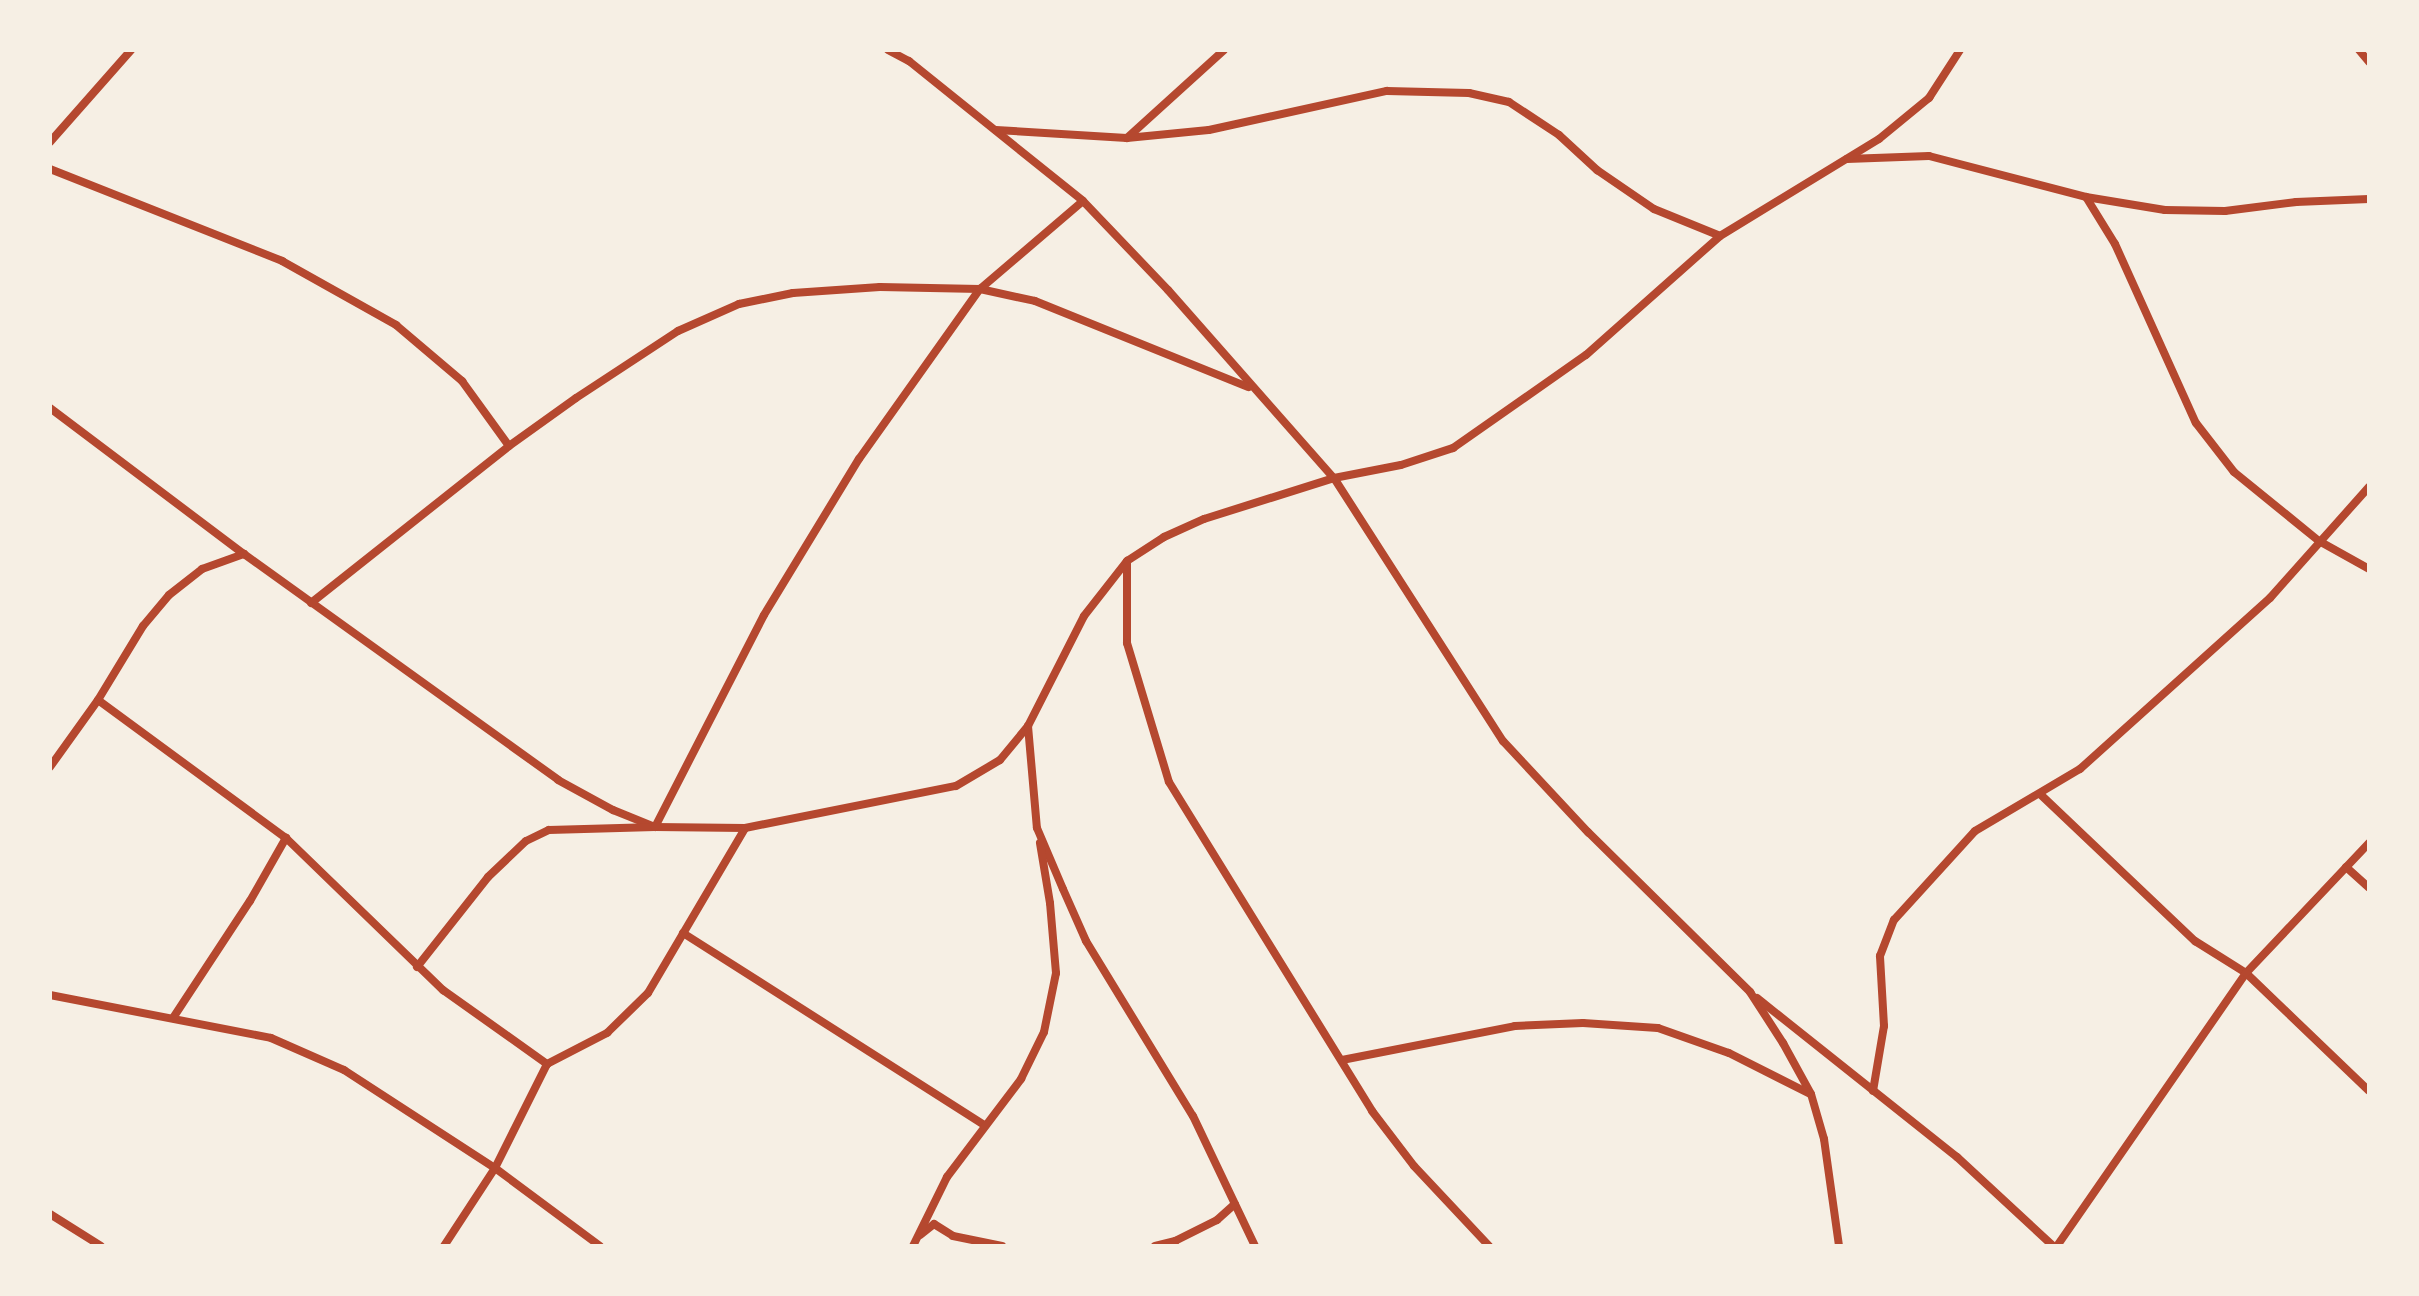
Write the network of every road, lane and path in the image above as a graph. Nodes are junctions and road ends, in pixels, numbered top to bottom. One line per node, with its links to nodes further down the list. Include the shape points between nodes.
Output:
1 (131, 50): 11 (street)
2 (888, 50): 7 (street)
3 (907, 50): 7 (street)
4 (1224, 50): 10 (street)
5 (1960, 50): 12 (street, via 1929,98 1879,139)
6 (2359, 50): 8 (street)
7 (909, 61): 9 (street)
8 (2369, 62)
9 (996, 130): 10 (street); 16 (street)
10 (1127, 138): 17 (street, via 1209,130 1387,91 1469,93 1509,102 1654,209)
11 (50, 142)
12 (1842, 159): 14 (street, via 1929,156); 17 (street)
13 (50, 169): 21 (street, via 282,261 396,325 462,381)
14 (2086, 197): 15 (street, via 2165,210 2225,211); 24 (street, via 2115,244 2196,423 2234,472)
15 (2369, 199)
16 (1083, 201): 18 (street); 19 (street)
17 (1720, 236): 22 (street, via 1586,355 1453,448)
18 (980, 289): 19 (street, via 1035,301); 21 (street, via 880,287 793,293 739,304 678,331); 33 (street, via 859,459 771,602)
19 (1253, 389): 22 (street)
20 (50, 408): 25 (street)
21 (509, 446): 28 (street)
22 (1334, 478): 26 (street, via 1204,519); 43 (street, via 1503,741)
23 (2369, 487): 24 (street)
24 (2319, 541): 27 (street); 32 (street, via 2270,598 2080,769)
25 (244, 554): 28 (street); 29 (street, via 202,569 169,595 143,626)
26 (1127, 561): 30 (street, via 1084,616); 46 (street, via 1127,643 1169,782)
27 (2369, 569)
28 (311, 603): 33 (street, via 558,780)
29 (98, 700): 31 (street); 36 (street)
30 (1028, 726): 34 (street, via 1000,760 956,786); 35 (street)
31 (50, 767)
32 (2040, 794): 42 (street, via 2195,941); 48 (street, via 1975,831 1894,920 1880,956 1884,1026)
33 (655, 827): 34 (street); 41 (street, via 549,830 526,841 488,877)
34 (745, 828): 40 (street)
35 (1037, 828): 51 (street, via 1056,973 1044,1032 1021,1079); 53 (street, via 1086,941 1193,1116)
36 (286, 838): 41 (street); 45 (street)
37 (2369, 843): 38 (street)
38 (2346, 867): 39 (street); 42 (street)
39 (2369, 888)
40 (683, 933): 47 (street, via 630,1014 607,1033); 51 (street)
41 (417, 967): 47 (street)
42 (2246, 973): 49 (street); 66 (street)
43 (1750, 992): 48 (street); 50 (street)
44 (50, 995): 45 (street)
45 (173, 1018): 52 (street, via 271,1038 344,1070)
46 (1342, 1060): 50 (street, via 1515,1026 1658,1028 1729,1053); 64 (street, via 1414,1166)
47 (547, 1064): 52 (street)
48 (1873, 1091): 66 (street, via 1957,1157)
49 (2369, 1091)
50 (1811, 1094): 65 (street, via 1824,1139)
51 (983, 1124): 56 (street, via 947,1177)
52 (495, 1168): 58 (street); 59 (street)
53 (1235, 1204): 62 (street, via 1217,1220); 63 (street)
54 (50, 1214): 57 (street)
55 (934, 1224): 56 (street); 60 (street); 61 (street, via 953,1236)
56 (915, 1242)
57 (101, 1246)
58 (444, 1246)
59 (600, 1246)
60 (961, 1246)
61 (1002, 1246)
62 (1155, 1246)
63 (1255, 1246)
64 (1489, 1246)
65 (1839, 1246)
66 (2055, 1246)

